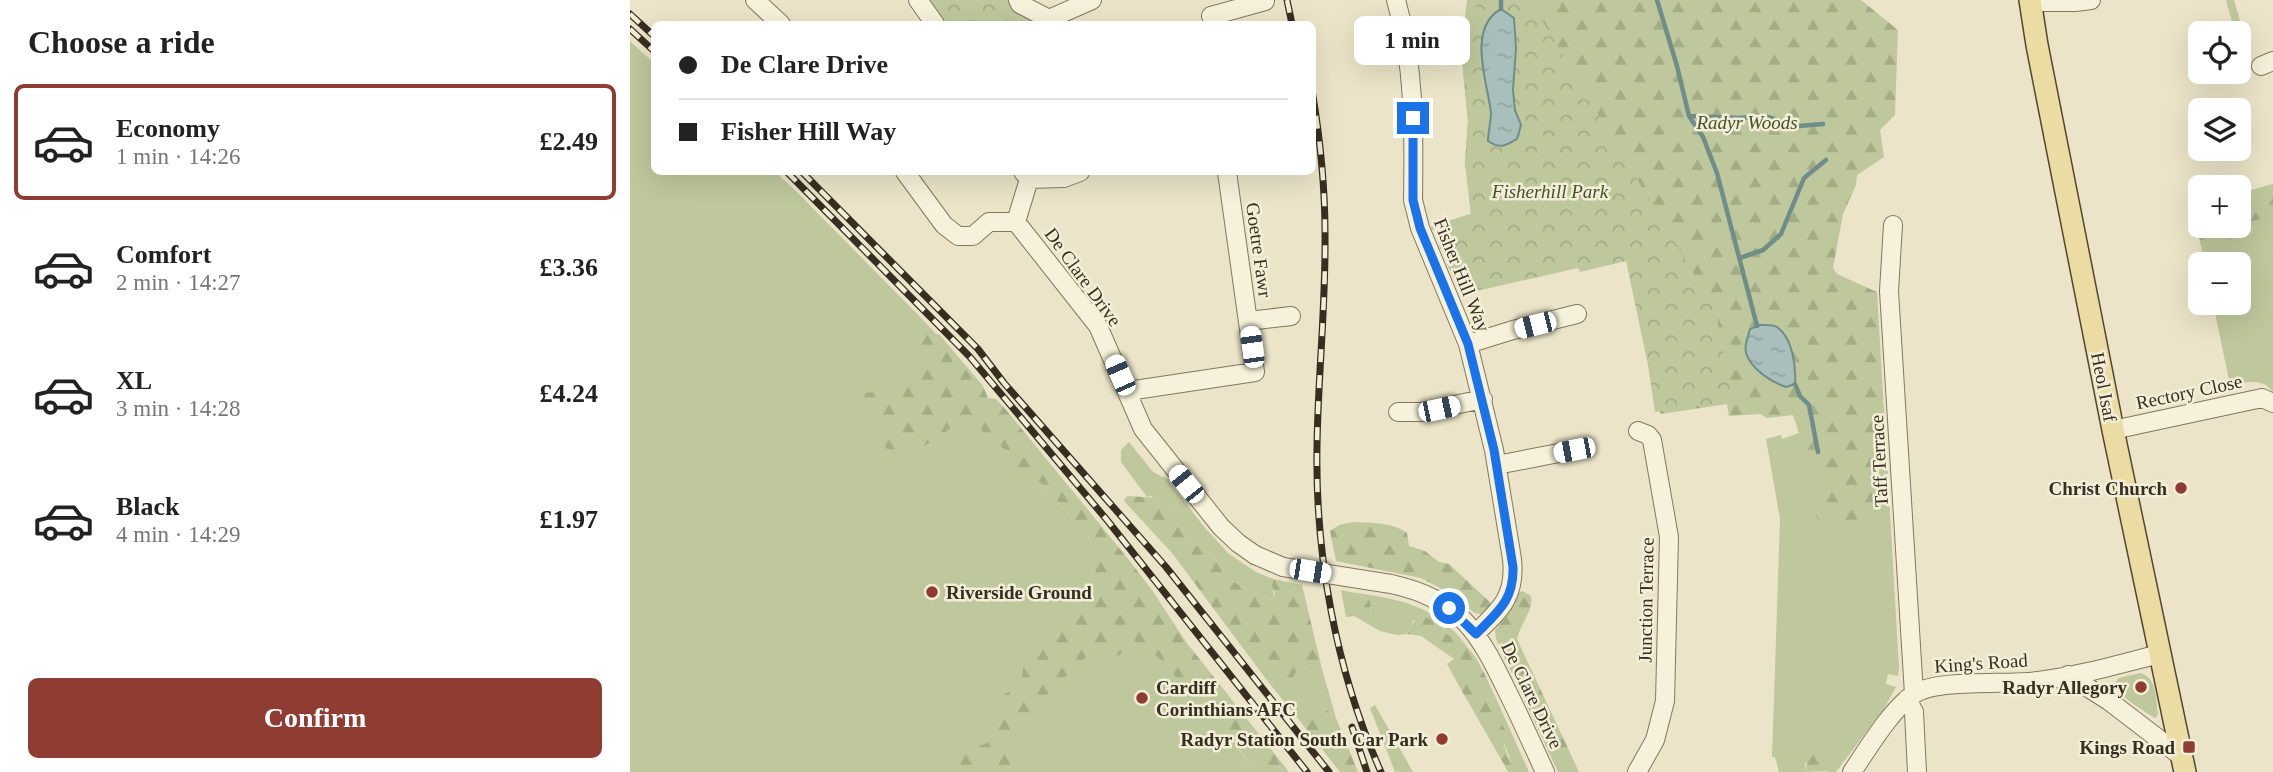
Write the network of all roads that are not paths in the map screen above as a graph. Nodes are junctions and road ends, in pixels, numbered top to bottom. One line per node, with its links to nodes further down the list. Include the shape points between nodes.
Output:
1 (757, 0): 10 (street)
2 (918, 0): 11 (street)
3 (1018, 0): 12 (street)
4 (1091, 0): 13 (street)
5 (1396, 0): 23 (street, Fisher Hill Way, via 1413,100 1414,211)
6 (2091, 0): 8 (street)
7 (1265, 1): 9 (street)
8 (2030, 1): 28 (main road, Heol Isaf)
9 (1210, 14)
10 (778, 21)
11 (933, 21)
12 (1048, 21)
13 (1052, 21)
14 (907, 175): 18 (street, via 944,225 958,236 973,236 989,222)
15 (1072, 175): 17 (street)
16 (1227, 175): 22 (street, Goetre Fawr)
17 (1026, 176): 18 (street, De Clare Drive)
18 (1016, 222): 24 (street, De Clare Drive, via 1098,326)
19 (1893, 225): 35 (street, Taff Terrace, via 1889,291)
20 (1577, 314): 23 (street)
21 (1292, 316): 22 (street)
22 (1248, 321): 24 (street, Goetre Fawr, via 1255,372)
23 (1468, 344): 25 (street, Fisher Hill Way)
24 (1128, 391): 32 (street, De Clare Drive, bridge, via 1138,421 1162,454 1229,535 1255,555 1283,567 1418,591 1437,600)
25 (1483, 399): 27 (street); 31 (street, Fisher Hill Way)
26 (2273, 403): 28 (street, Rectory Close, via 2262,398)
27 (1398, 412)
28 (2113, 430): 33 (main road, Heol Isaf)
29 (1638, 431): 38 (street, Junction Terrace, via 1652,440 1668,526 1670,568 1665,701 1659,728)
30 (1574, 450): 31 (street)
31 (1497, 465): 32 (street, Fisher Hill Way, via 1512,586 1504,605)
32 (1476, 634): 37 (street, De Clare Drive)
33 (2159, 654): 34 (street, King's Road); 36 (main road, Heol Isaf)
34 (2068, 675): 35 (street, King's Road, via 1931,687); 36 (street, via 2109,701)
35 (1910, 696): 39 (street); 40 (street, Taff Terrace)
36 (2183, 764)
37 (1545, 772)
38 (1637, 772)
39 (1852, 772)
40 (1917, 772)

